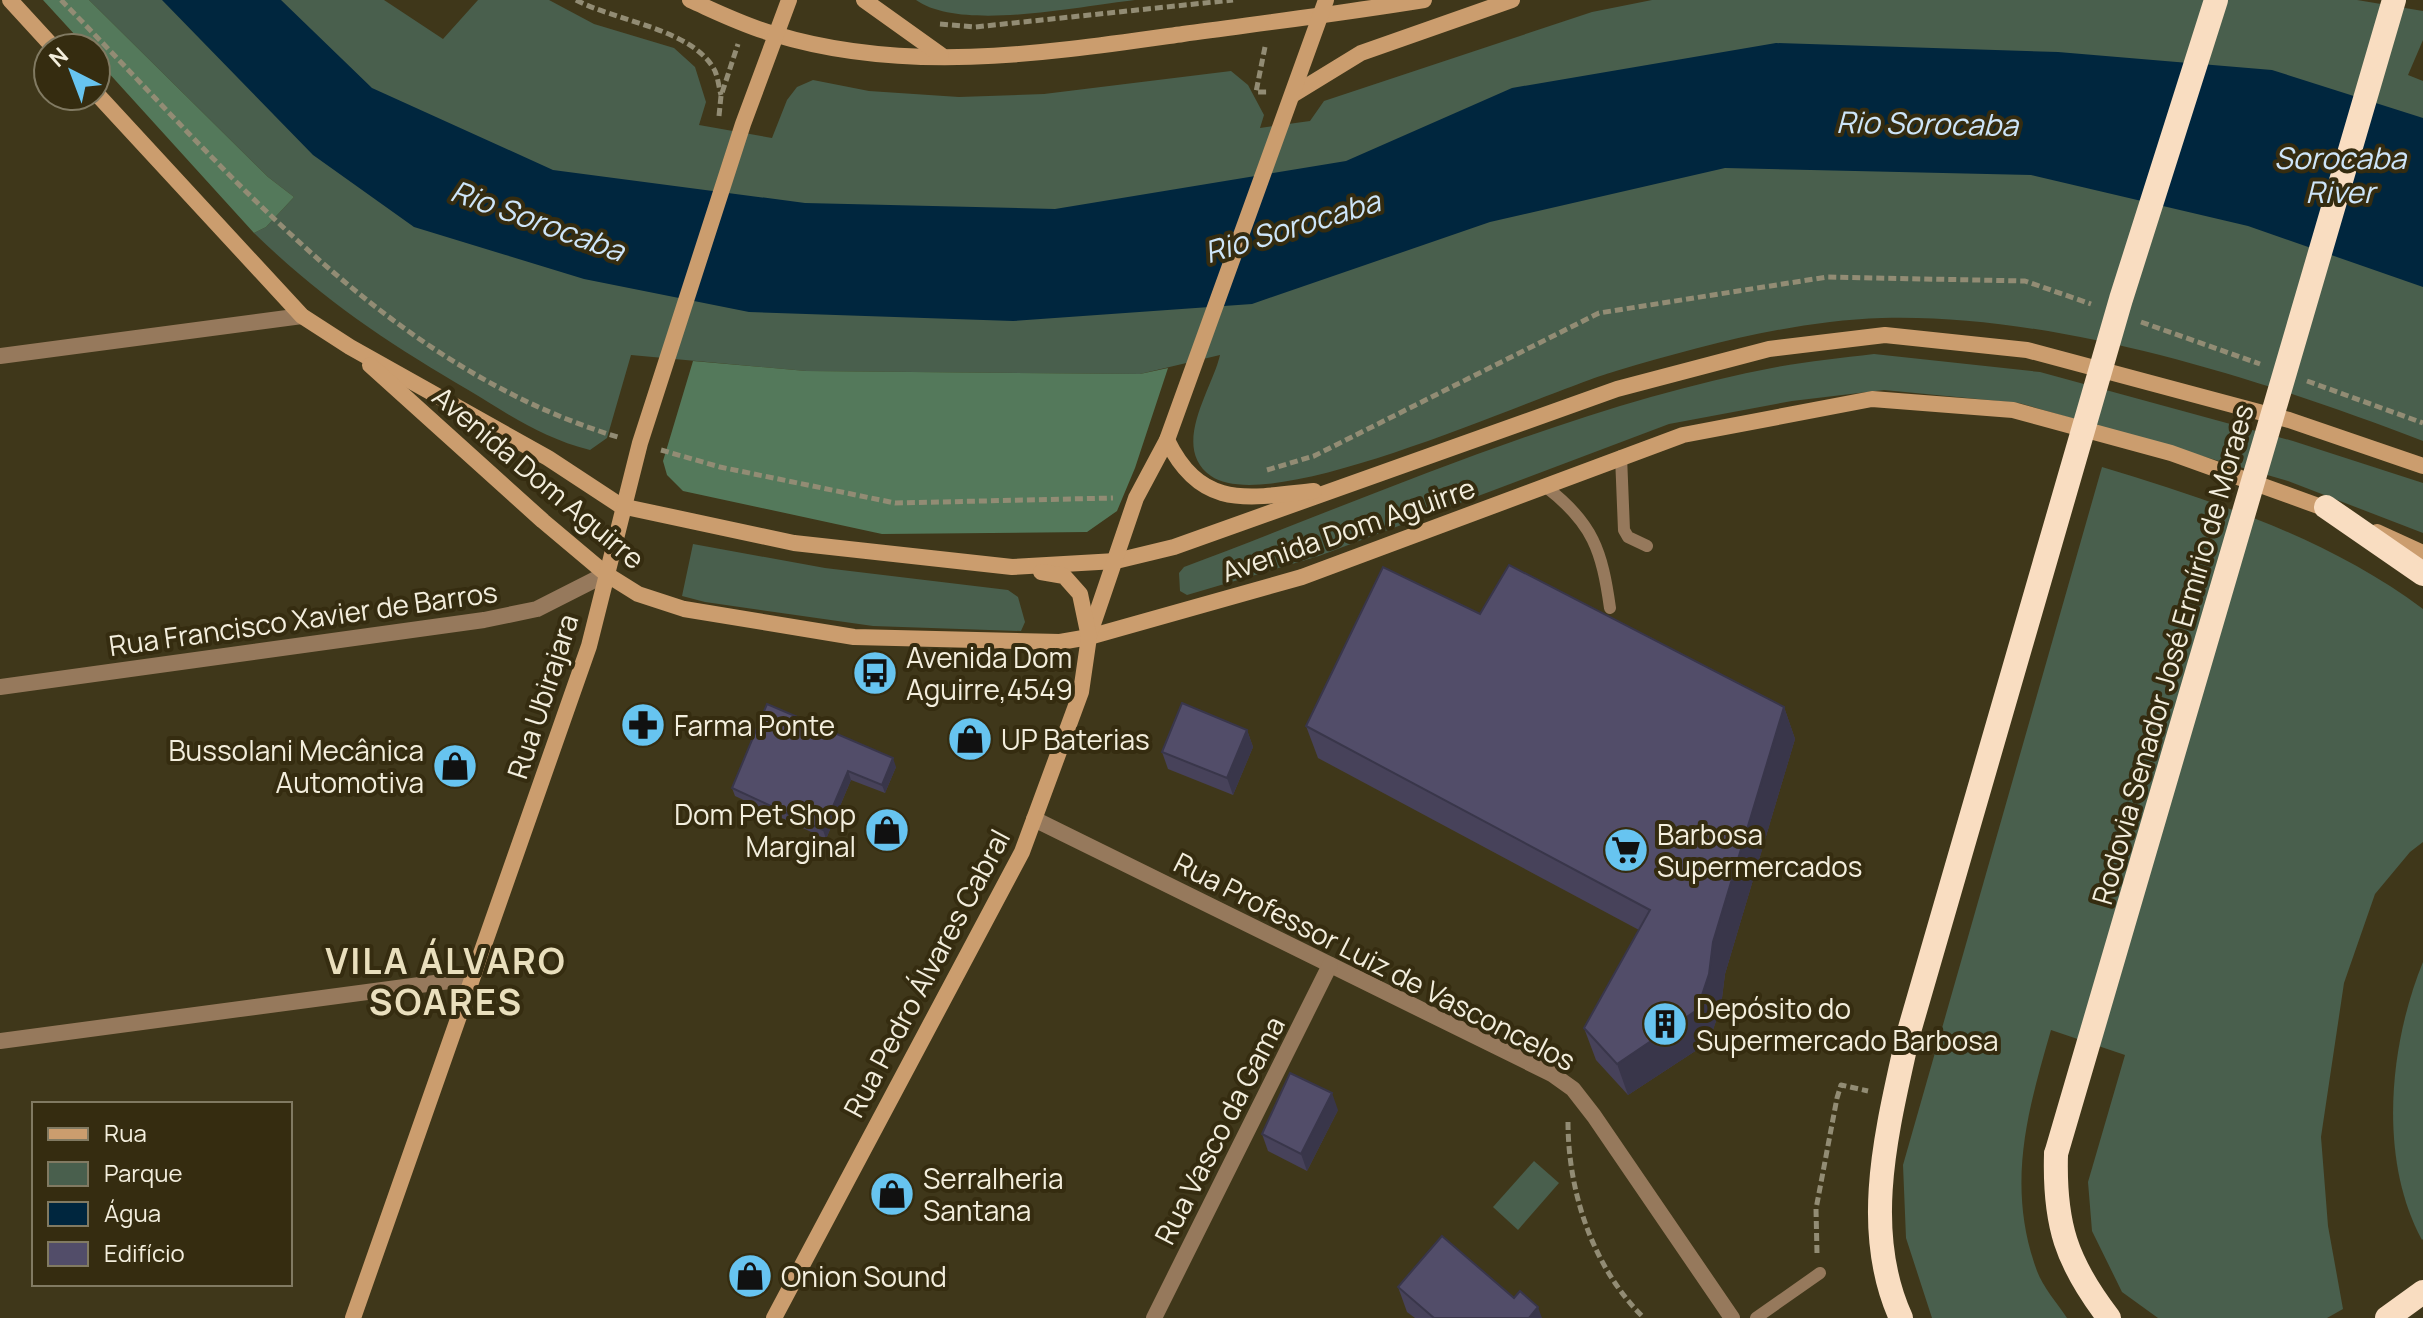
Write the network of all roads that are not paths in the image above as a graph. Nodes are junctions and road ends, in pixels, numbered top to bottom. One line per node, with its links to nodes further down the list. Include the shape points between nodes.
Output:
1 (10, 0): 10 (main road)
2 (690, 0): 11 (main road)
3 (789, 0): 11 (main road, Rua Ubirajara)
4 (864, 0): 12 (main road)
5 (1424, 0): 9 (main road)
6 (1512, 0): 13 (main road, via 1361,53)
7 (2216, 0): 45 (highway, bridge, via 2121,299 1908,1035 1880,1183 1885,1270)
8 (2394, 0): 46 (highway, Rodovia Senador José Ermírio de Moraes, bridge, via 2056,1154 2060,1231 2071,1261)
9 (1324, 8): 12 (main road, via 1269,22 1021,56); 13 (main road, Rua Pedro Álvares Cabral)
10 (39, 32)
11 (774, 34): 12 (main road, via 866,53); 23 (main road, Rua Ubirajara)
12 (946, 58)
13 (1292, 100): 18 (main road, Rua Pedro Álvares Cabral)
14 (112, 110): 15 (main road, Avenida Dom Aguirre)
15 (302, 316): 16 (main road, Avenida Dom Aguirre); 17 (street)
16 (350, 347): 23 (main road, Avenida Dom Aguirre, via 469,412); 29 (main road, Avenida Dom Aguirre)
17 (0, 356)
18 (1167, 440): 21 (main road, via 1178,463 1205,489 1255,496); 27 (main road, Rua Pedro Álvares Cabral, via 1136,498)
19 (1621, 456): 22 (main road, Avenida Dom Aguirre); 24 (main road, Avenida Dom Aguirre, via 1683,435 1872,399 2013,410 2171,453); 25 (lane, via 1624,530)
20 (2423, 466): 21 (main road, Avenida Dom Aguirre, via 2289,420 2027,350 1885,335 1769,349 1617,389)
21 (1343, 487): 27 (main road, Avenida Dom Aguirre, via 1174,547)
22 (1546, 487): 31 (lane, via 1589,530 1603,560); 32 (main road, Avenida Dom Aguirre, via 1302,577)
23 (621, 506): 28 (main road, Avenida Dom Aguirre, via 794,543); 29 (main road, Rua Ubirajara)
24 (2326, 507): 26 (main road, Avenida Dom Aguirre); 30 (highway)
25 (1647, 546)
26 (2423, 553)
27 (1116, 561): 28 (main road, Avenida Dom Aguirre); 32 (main road, Rua Pedro Álvares Cabral)
28 (1012, 567): 32 (main road, Rua Pedro Álvares Cabral, via 1064,576 1074,583)
29 (606, 574): 32 (main road, Avenida Dom Aguirre, via 638,594 684,609 854,637 1060,642); 33 (street, Rua Francisco Xavier de Barros, via 537,609 484,620); 36 (main road, Rua Ubirajara, via 589,646)
30 (2423, 574)
31 (1610, 608)
32 (1089, 637): 34 (main road, Rua Pedro Álvares Cabral, via 1081,692)
33 (0, 687)
34 (1034, 819): 35 (street, Rua Professor Luiz de Vasconcelos); 41 (main road, Rua Pedro Álvares Cabral, via 1022,852)
35 (1330, 965): 42 (street, Rua Vasco da Gama); 43 (street, Rua Professor Luiz de Vasconcelos, via 1573,1089)
36 (472, 978): 37 (street); 40 (main road, Rua Ubirajara)
37 (0, 1041)
38 (1820, 1273): 44 (lane)
39 (2423, 1292): 47 (highway)
40 (353, 1318)
41 (774, 1318)
42 (1154, 1318)
43 (1732, 1318)
44 (1756, 1318)
45 (1901, 1318)
46 (2109, 1318)
47 (2387, 1318)

